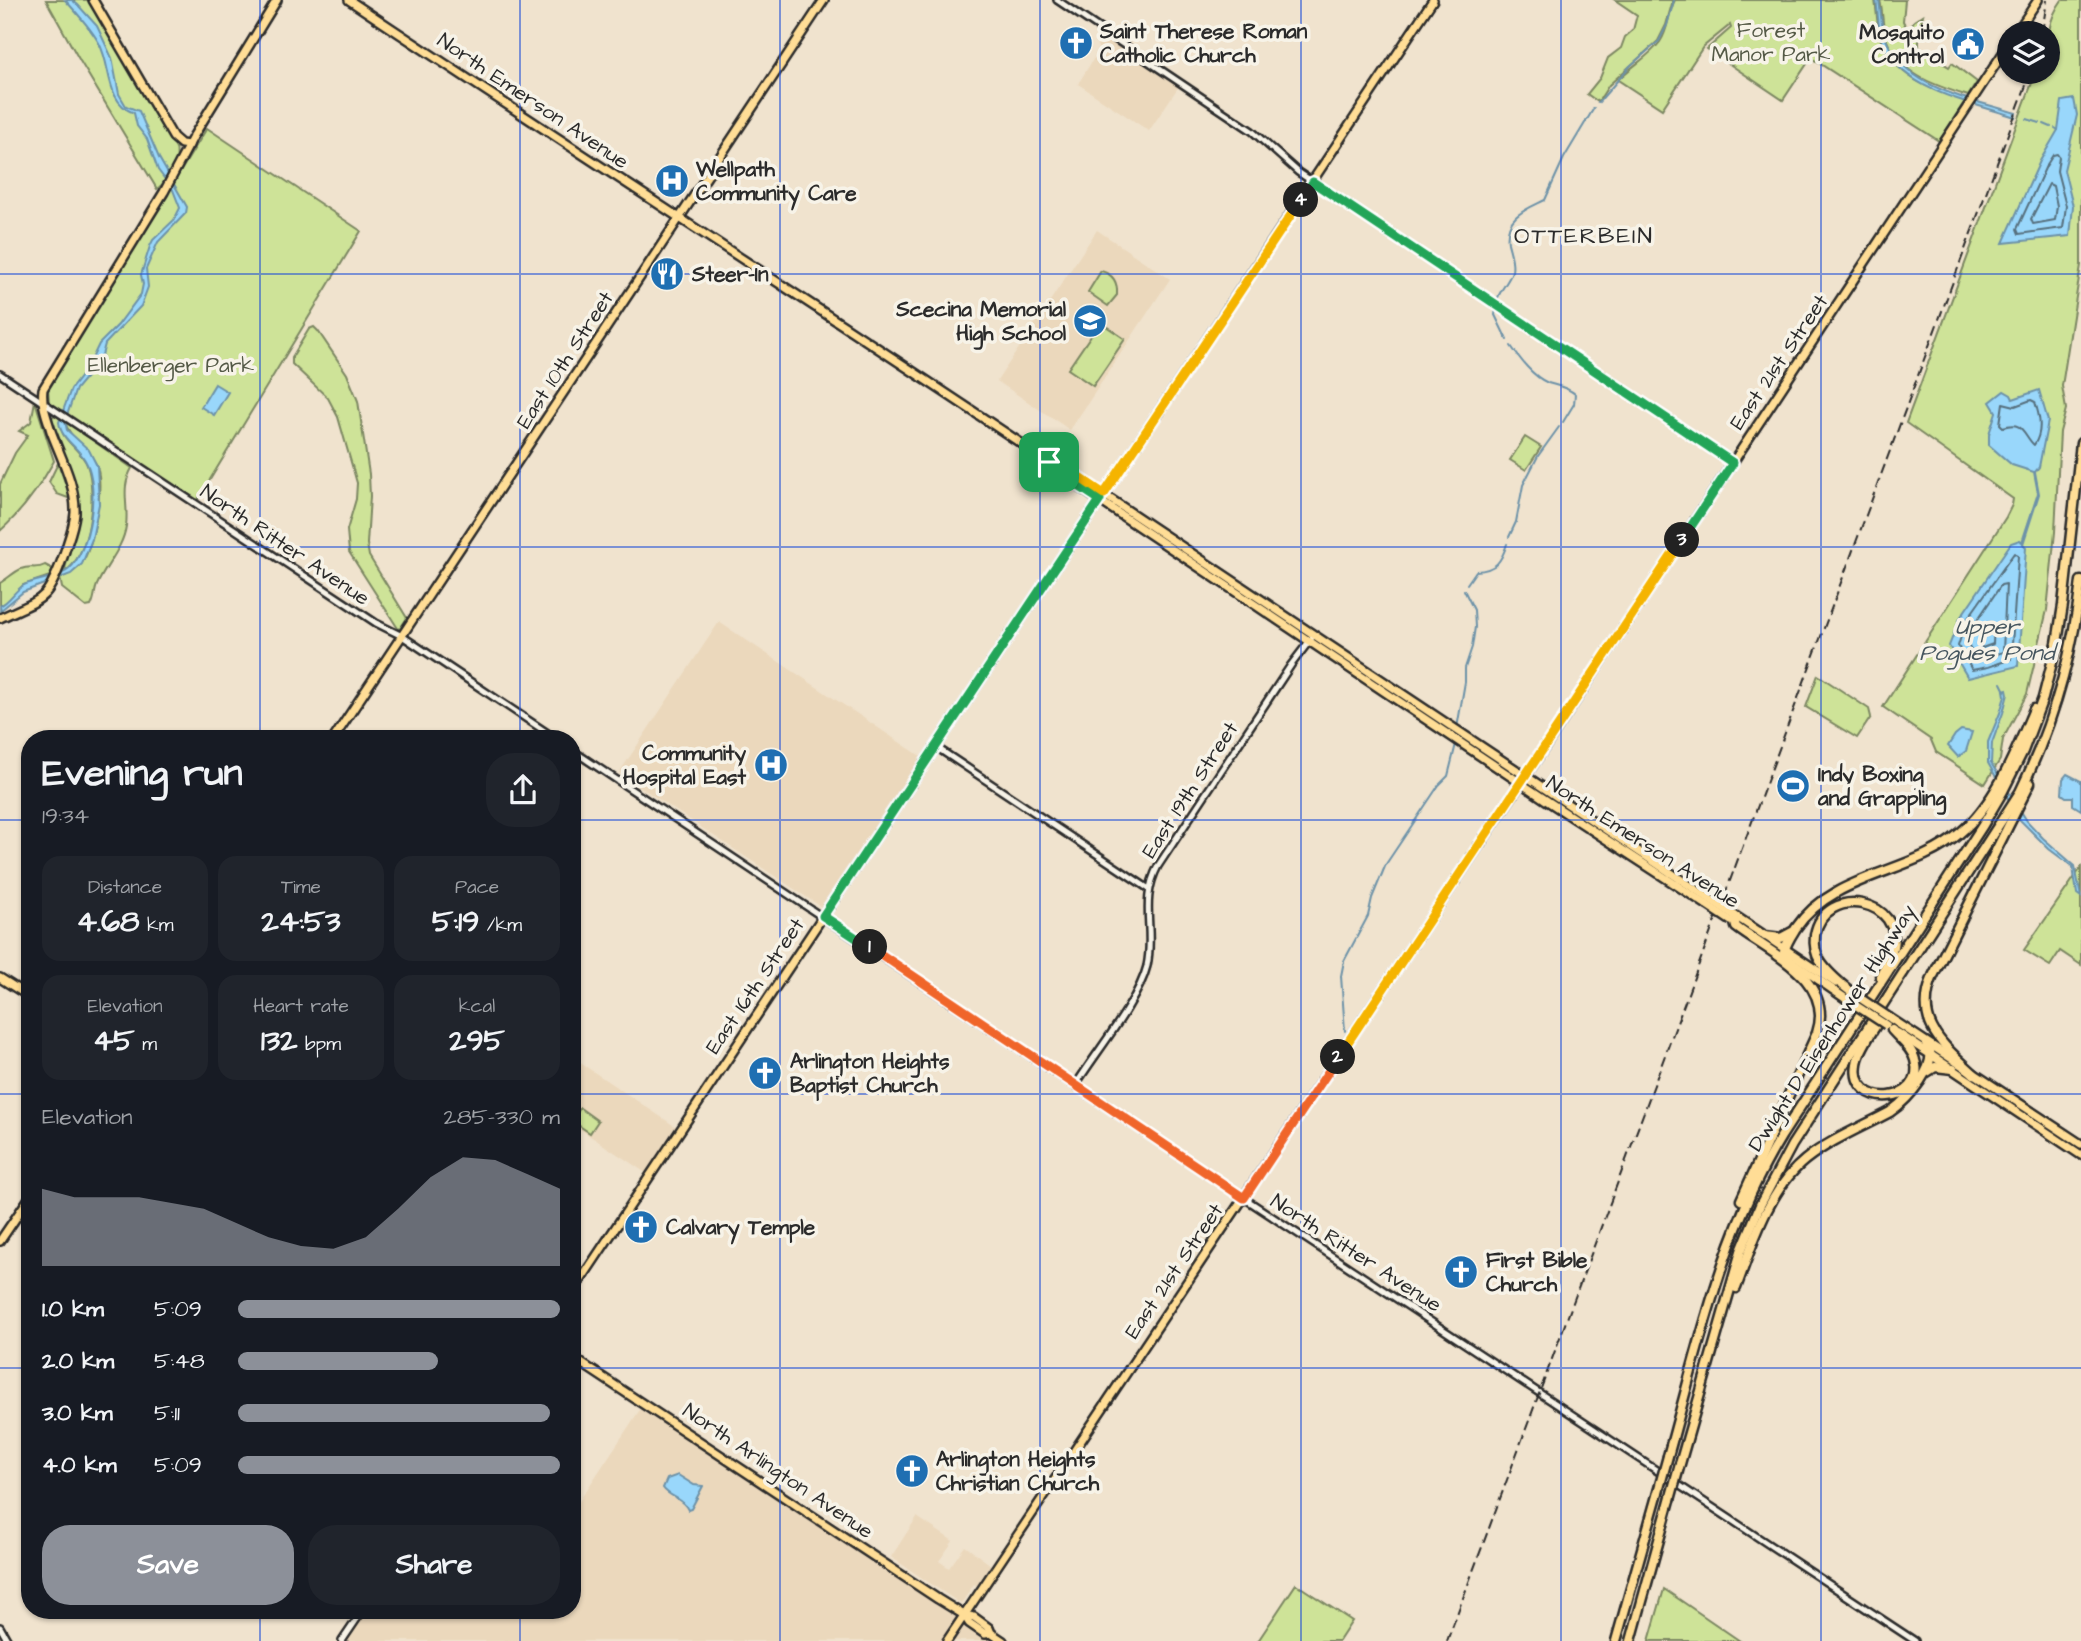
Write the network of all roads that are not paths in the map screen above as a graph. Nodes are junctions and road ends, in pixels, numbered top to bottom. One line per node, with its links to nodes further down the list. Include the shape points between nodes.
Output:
1 (93, 0): 10 (main road, via 173,137)
2 (277, 0): 10 (main road)
3 (349, 0): 12 (main road, North Emerson Avenue)
4 (824, 0): 12 (main road, East 10th Street)
5 (1057, 0): 11 (street, via 1252,131)
6 (1433, 0): 11 (main road, East 16th Street)
7 (2038, 0): 8 (main road)
8 (2024, 21)
9 (1997, 62): 16 (main road, East 21st Street)
10 (189, 145): 14 (main road, via 48,382)
11 (1313, 182): 16 (street); 17 (main road, East 16th Street)
12 (679, 218): 17 (main road, North Emerson Avenue, via 1049,462 1051,468); 20 (main road, East 10th Street)
13 (0, 374): 14 (street, North Ritter Avenue)
14 (43, 403): 19 (main road, via 74,502 74,522 50,588 36,603); 20 (street, North Ritter Avenue)
15 (2081, 443): 27 (highway, Dwight D Eisenhower Highway, via 2054,657 2038,713)
16 (1733, 463): 28 (main road, East 21st Street)
17 (1102, 497): 21 (main road, North Emerson Avenue); 25 (main road, East 16th Street)
18 (2081, 581): 29 (highway, via 2068,661 2046,732)
19 (0, 618)
20 (402, 636): 22 (main road, East 10th Street); 23 (street, North Ritter Avenue)
21 (1312, 639): 24 (main road, North Emerson Avenue); 30 (street, East 19th Street, via 1165,855)
22 (339, 730)
23 (543, 730)
24 (1452, 733): 28 (main road, North Emerson Avenue, via 1462,744); 28 (main road, North Emerson Avenue, via 1462,735)
25 (936, 747): 30 (street); 31 (main road, East 16th Street)
26 (581, 756): 31 (street, North Ritter Avenue)
27 (2008, 772): 33 (highway, via 1969,825 1947,843 1832,894); 42 (highway, Dwight D Eisenhower Highway, via 1997,802)
28 (1523, 780): 32 (main road, North Emerson Avenue, bridge); 51 (main road, East 21st Street)
29 (2007, 821): 37 (highway, Dwight D Eisenhower Highway); 46 (highway, via 1927,993 1927,1013 1936,1036)
30 (1149, 889): 48 (street, East 19th Street, via 1150,948 1142,982)
31 (823, 916): 48 (street, North Ritter Avenue); 55 (main road, East 16th Street)
32 (1734, 920): 34 (main road, North Emerson Avenue); 36 (main road, North Emerson Avenue); 54 (highway, via 1735,928 1808,981 1821,1017 1745,1189)
33 (1795, 930): 34 (highway, via 1781,938); 35 (highway)
34 (1765, 936): 35 (main road, North Emerson Avenue)
35 (1784, 948): 36 (highway); 40 (main road, North Emerson Avenue)
36 (1787, 958): 40 (main road, North Emerson Avenue)
37 (1910, 964): 41 (highway, via 1857,1063 1857,1076 1864,1087 1882,1097 1905,1091 1916,1070 1913,1054); 56 (highway, Dwight D Eisenhower Highway, via 1776,1173 1741,1251)
38 (0, 978): 39 (main road)
39 (21, 991)
40 (1853, 997): 41 (main road, North Emerson Avenue, bridge); 42 (highway, via 1820,962 1815,937 1830,911 1858,903 1884,916 1894,940 1890,957)
41 (1889, 1024): 43 (main road, North Emerson Avenue); 44 (main road, North Emerson Avenue)
42 (1854, 1025): 54 (highway, Dwight D Eisenhower Highway, via 1766,1162)
43 (1927, 1044): 44 (highway); 46 (main road, North Emerson Avenue)
44 (1932, 1056): 45 (main road, North Emerson Avenue); 47 (highway)
45 (1953, 1069): 47 (highway, via 1935,1067); 50 (main road, North Emerson Avenue)
46 (1974, 1074): 49 (main road, North Emerson Avenue)
47 (1922, 1076): 56 (highway, via 1893,1110 1819,1150 1788,1178 1753,1244)
48 (1075, 1086): 51 (street, North Ritter Avenue)
49 (2081, 1143)
50 (2081, 1155)
51 (1244, 1198): 58 (main road, East 21st Street); 67 (street, North Ritter Avenue)
52 (21, 1210): 53 (main road)
53 (0, 1241)
54 (1726, 1251): 65 (highway, Dwight D Eisenhower Highway, bridge)
55 (581, 1279)
56 (1714, 1347): 66 (highway, Dwight D Eisenhower Highway, bridge)
57 (581, 1363): 58 (main road, North Arlington Avenue)
58 (964, 1615): 63 (main road, East 21st Street); 64 (main road, North Arlington Avenue, via 985,1634)
59 (357, 1619): 62 (street)
60 (0, 1627): 61 (street)
61 (8, 1641)
62 (342, 1641)
63 (947, 1641)
64 (1003, 1641)
65 (1616, 1641)
66 (1631, 1641)
67 (1915, 1641)

